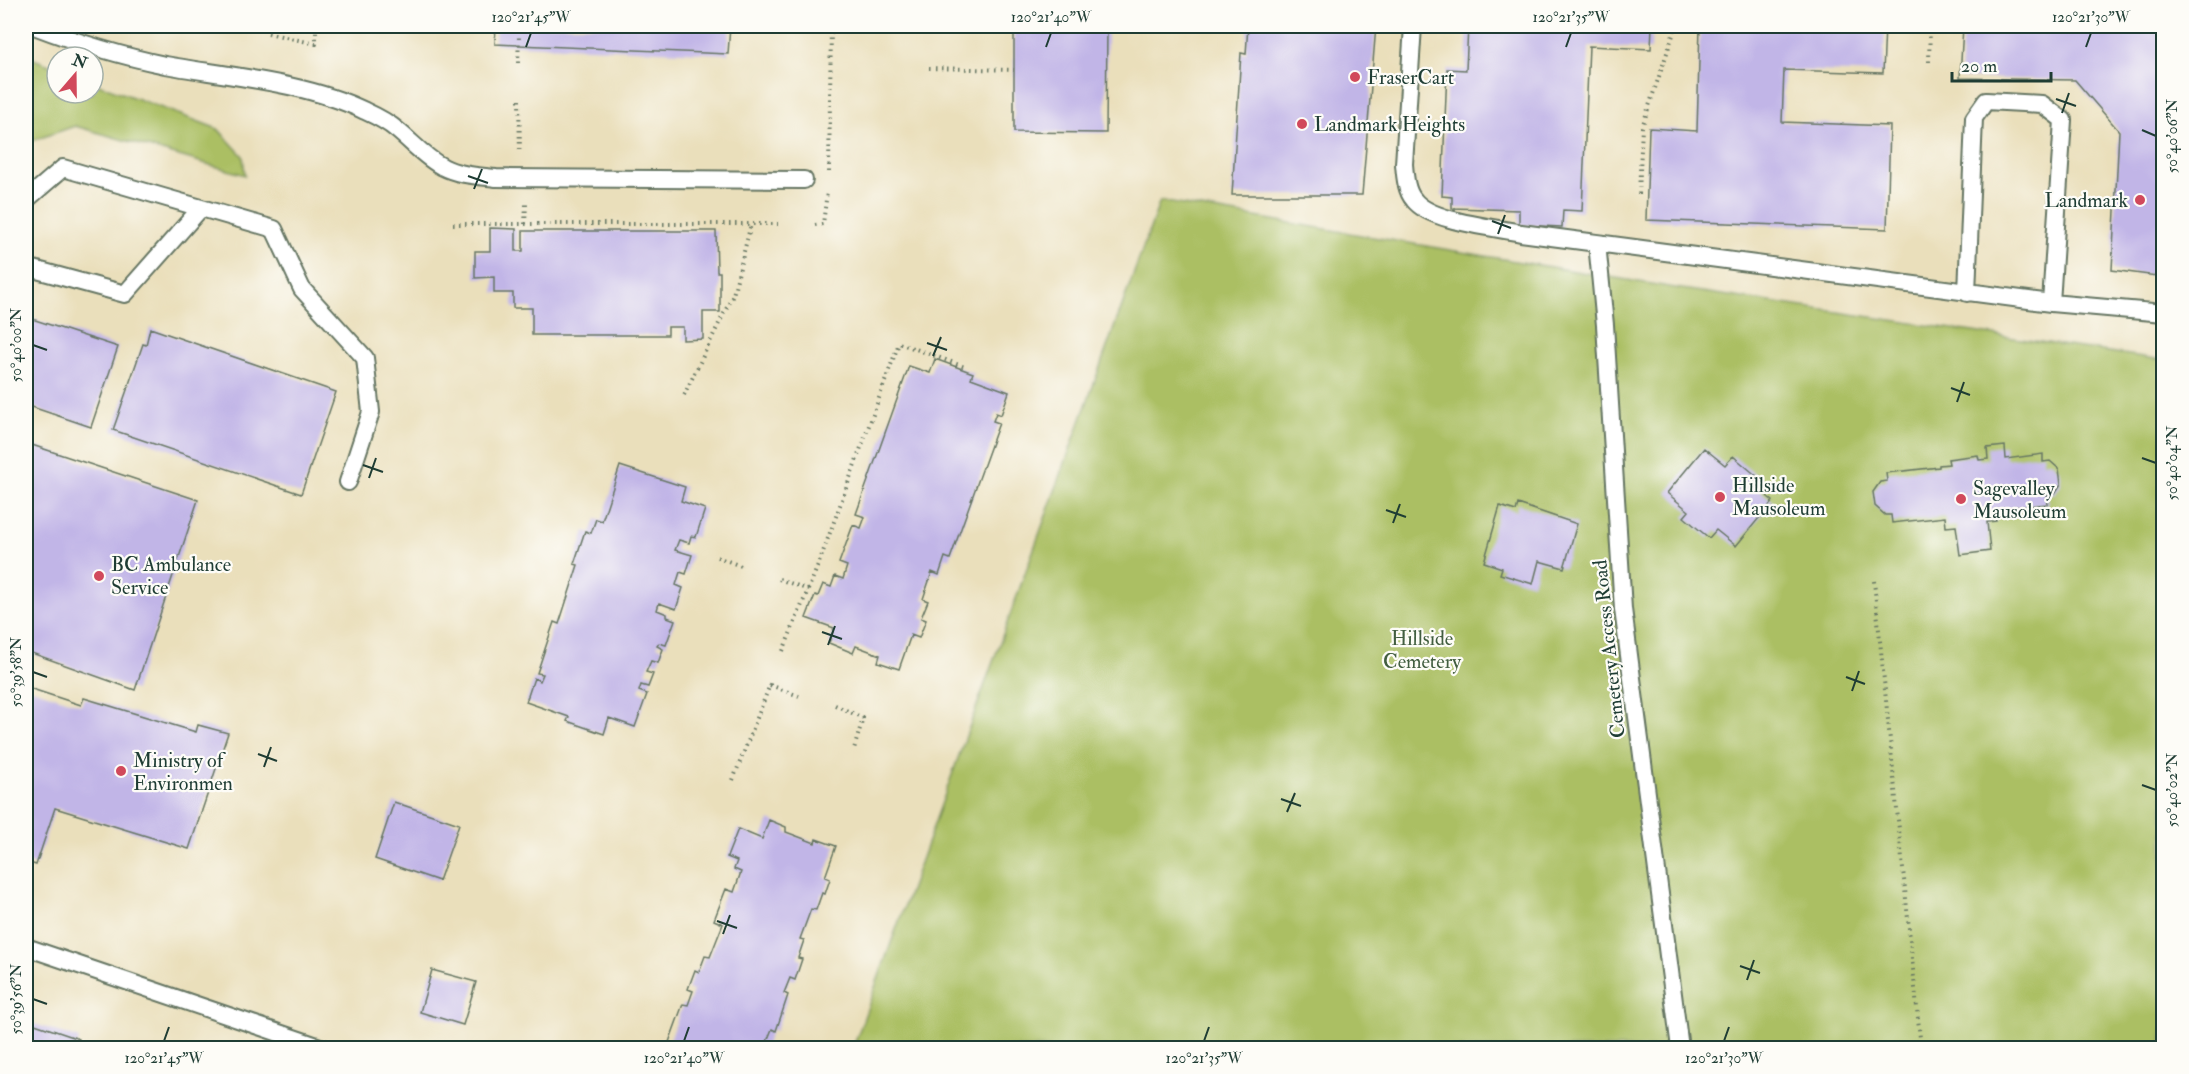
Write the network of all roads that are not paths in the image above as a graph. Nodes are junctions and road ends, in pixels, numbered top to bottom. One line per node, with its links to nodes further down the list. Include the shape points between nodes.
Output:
1 (34, 26): 3 (lane, via 162,64 323,95 395,128 427,158 444,168 471,175)
2 (1413, 26): 6 (lane, via 1404,164 1412,199 1425,211 1447,218)
3 (804, 180)
4 (26, 200): 5 (lane, via 63,168)
5 (201, 208): 7 (lane, via 126,294); 11 (lane, via 274,229 302,289 365,358 371,411)
6 (1597, 243): 8 (lane); 14 (lane, Cemetery Access Road, via 1623,609)
7 (26, 267)
8 (1967, 292): 9 (lane); 9 (lane, via 1974,118 1986,101 2042,104 2063,120)
9 (2051, 303): 10 (lane)
10 (2163, 313)
11 (348, 482)
12 (26, 947): 13 (lane)
13 (323, 1048)
14 (1680, 1048)

